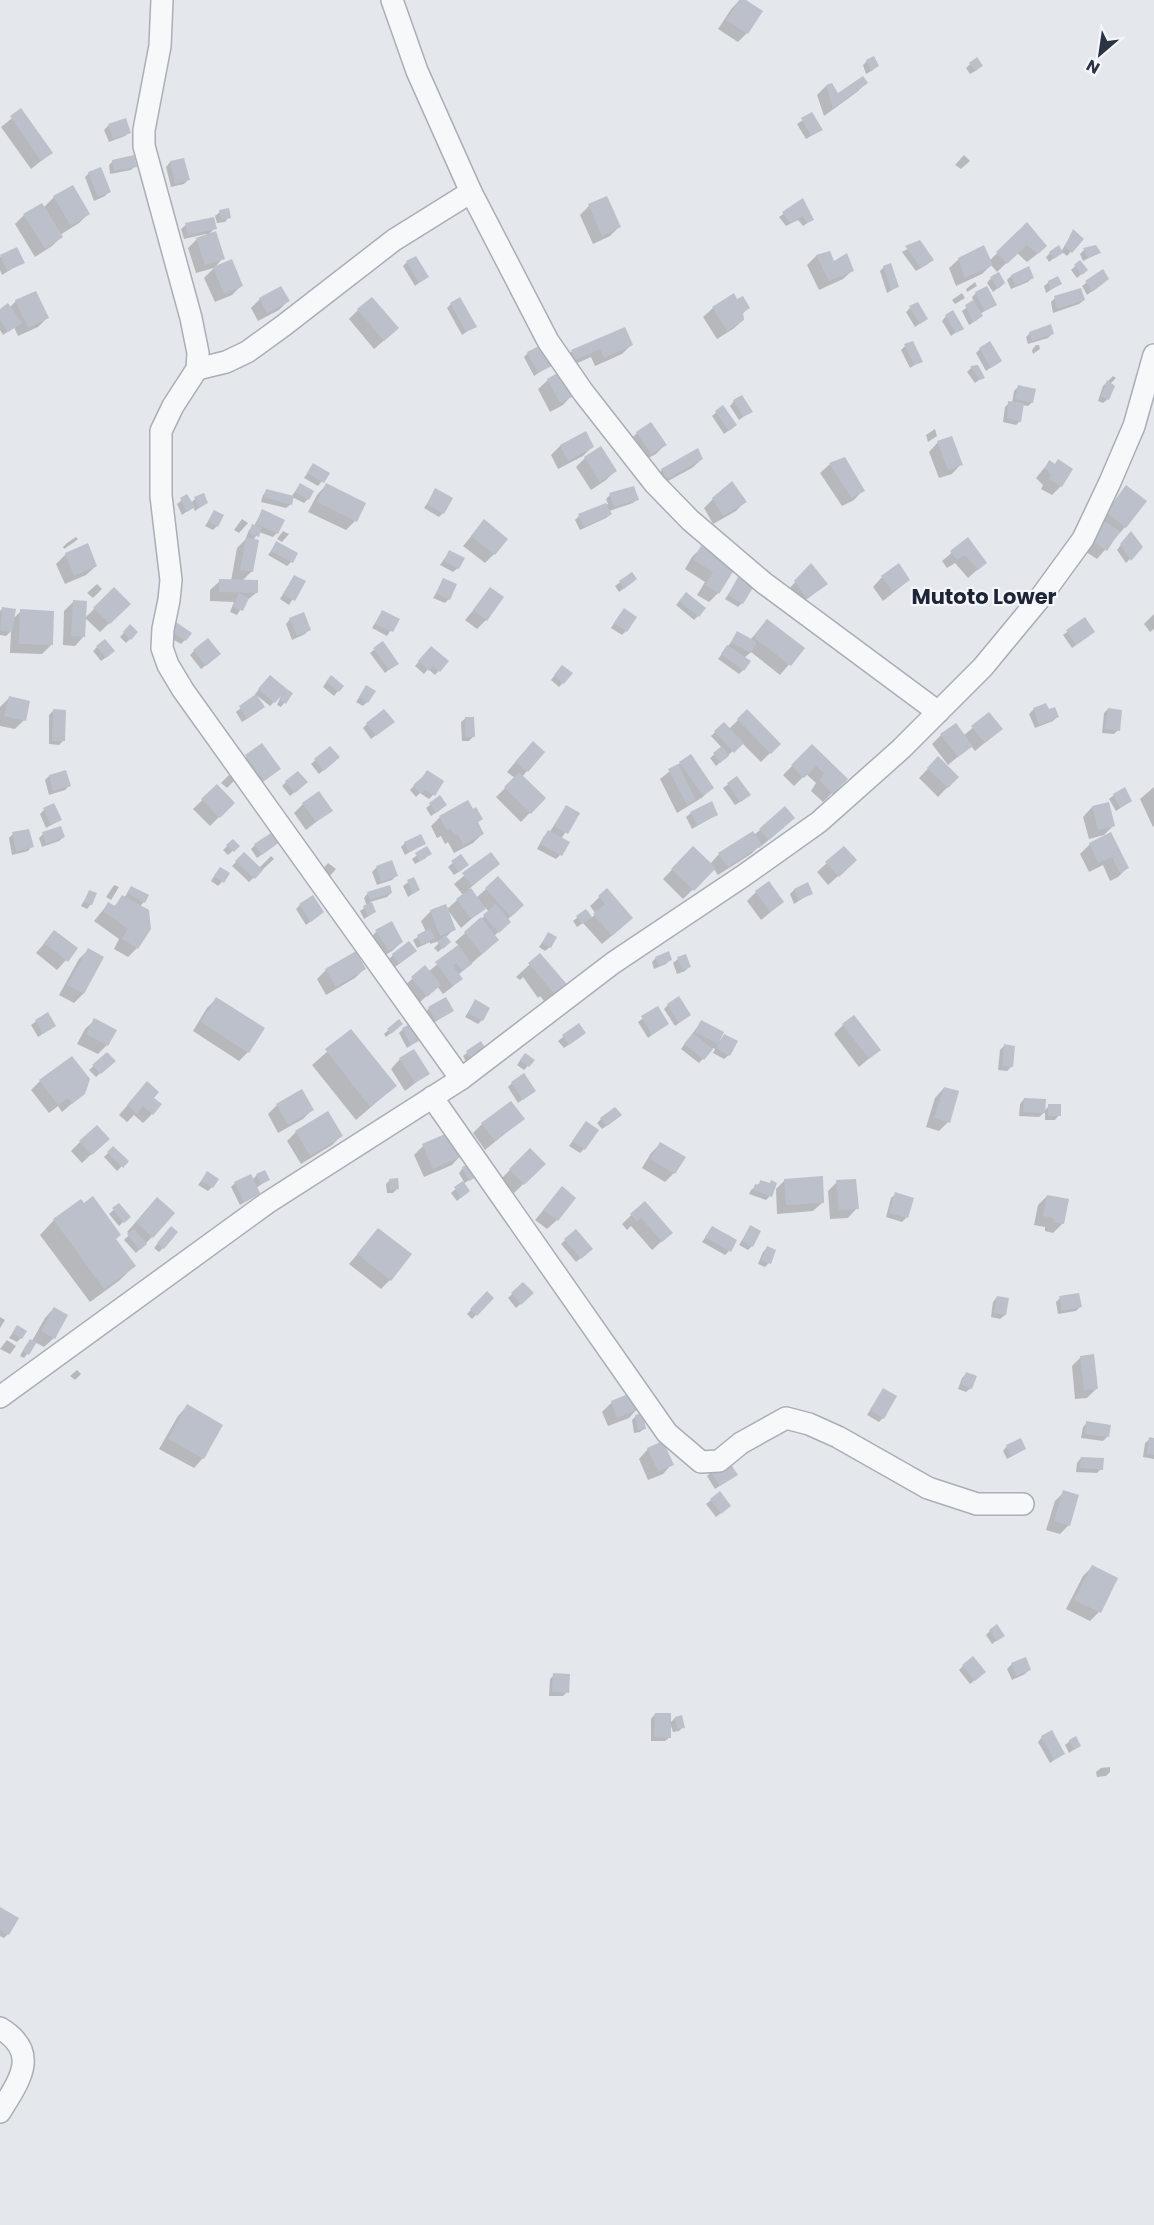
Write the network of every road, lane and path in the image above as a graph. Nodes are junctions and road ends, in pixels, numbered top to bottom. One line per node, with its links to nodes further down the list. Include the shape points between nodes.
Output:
1 (162, 0): 5 (street, via 162,31 144,146 194,332)
2 (392, 0): 3 (street, via 417,71)
3 (471, 192): 5 (street, via 394,240 247,352); 6 (street, via 548,341 583,392 672,503 764,583)
4 (1154, 355): 6 (street, via 1134,426 1083,539 983,667)
5 (197, 369): 7 (street, via 161,431 161,496 171,580 163,628 165,657 183,690)
6 (938, 712): 7 (street, via 819,822 613,963)
7 (460, 1079): 8 (street)
8 (432, 1097): 9 (street, via 267,1203); 10 (street, via 667,1433 701,1462 719,1461 741,1443 786,1418 838,1437 928,1488 977,1504)
9 (0, 1398)
10 (1023, 1504)
11 (0, 2028): 12 (street, via 12,2036 25,2057 21,2077)
12 (0, 2112)

